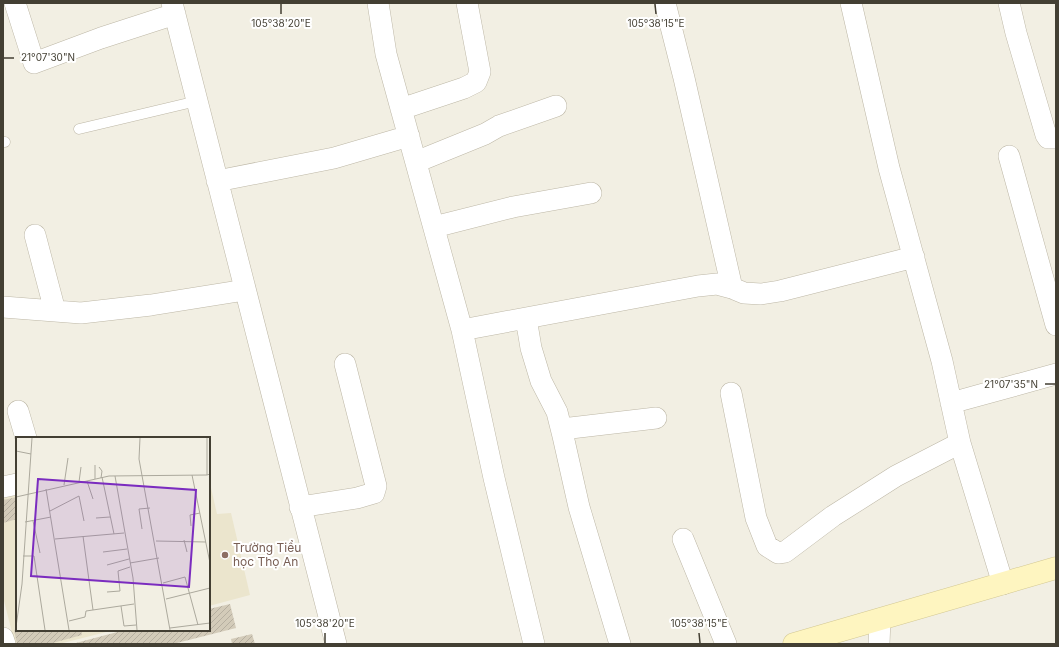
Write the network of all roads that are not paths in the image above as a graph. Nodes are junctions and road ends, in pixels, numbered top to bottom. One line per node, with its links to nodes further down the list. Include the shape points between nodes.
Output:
1 (15, 3): 7 (street, via 34,63)
2 (378, 3): 10 (street, via 386,54)
3 (467, 3): 10 (street, via 480,72 476,82)
4 (665, 3): 21 (street)
5 (851, 3): 20 (street, via 889,168)
6 (1009, 3): 13 (street, via 1046,135 1048,138)
7 (173, 8): 8 (street)
8 (197, 102): 11 (lane); 16 (street)
9 (556, 106): 15 (street, via 499,126)
10 (402, 109): 12 (street)
11 (78, 129)
12 (409, 136): 15 (street); 16 (street, via 334,158)
13 (1056, 138)
14 (1009, 156): 26 (street)
15 (416, 162): 18 (street)
16 (217, 181): 22 (street)
17 (591, 192): 18 (street, via 513,207)
18 (434, 227): 27 (street)
19 (35, 235): 24 (street)
20 (914, 257): 21 (street, via 780,291 744,293); 31 (street, via 936,334)
21 (732, 288): 25 (street, via 717,284 698,286)
22 (245, 290): 24 (street, via 81,313); 39 (street)
23 (3, 307): 24 (street)
24 (55, 311)
25 (526, 318): 27 (street); 34 (street, via 531,348 541,381 557,412)
26 (1056, 325)
27 (462, 330): 47 (street)
28 (346, 364): 39 (street, via 376,486 374,493)
29 (1056, 374): 31 (street)
30 (732, 394): 36 (street, via 756,518 767,546 778,553 785,552 834,516 896,476)
31 (951, 403): 36 (street)
32 (18, 411): 35 (street)
33 (656, 418): 34 (street)
34 (562, 429): 48 (street, via 578,507)
35 (26, 437)
36 (960, 443): 42 (street)
37 (16, 484): 38 (street)
38 (3, 487)
39 (300, 507): 46 (street)
40 (684, 539): 49 (street)
41 (1056, 568): 42 (street)
42 (1003, 584): 43 (street)
43 (880, 619): 50 (street); 51 (street)
44 (3, 638): 45 (street)
45 (5, 644)
46 (336, 644)
47 (534, 644)
48 (620, 644)
49 (726, 644)
50 (794, 644)
51 (879, 644)

